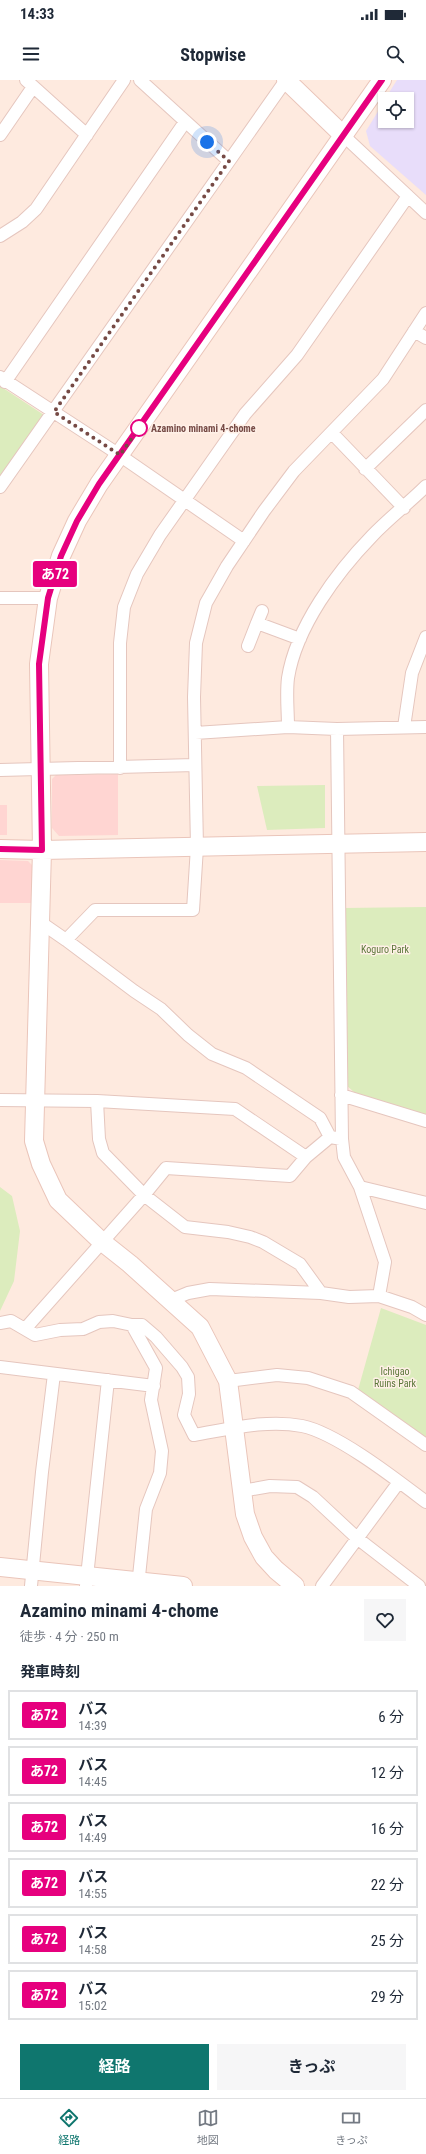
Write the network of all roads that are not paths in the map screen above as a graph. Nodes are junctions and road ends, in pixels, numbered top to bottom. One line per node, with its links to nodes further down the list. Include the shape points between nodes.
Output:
1 (124, 80): 7 (street)
2 (140, 80): 6 (street)
3 (286, 80): 9 (street); 10 (street)
4 (382, 80): 9 (street)
5 (30, 83): 7 (street); 8 (street)
6 (185, 122): 10 (street); 17 (street)
7 (88, 135): 13 (street, via 36,209)
8 (0, 136)
9 (344, 136): 11 (street); 21 (street)
10 (229, 161): 19 (street)
11 (408, 196): 12 (street); 25 (street, via 297,355 245,414)
12 (426, 213)
13 (0, 236)
14 (426, 313): 15 (street)
15 (414, 331): 16 (street); 20 (street, via 383,379)
16 (426, 338)
17 (2, 379): 19 (street)
18 (426, 410): 22 (street)
19 (54, 412): 21 (street); 23 (street)
20 (332, 433): 22 (street); 27 (street, via 294,471)
21 (120, 455): 25 (street); 29 (street, via 77,521 61,556)
22 (365, 469): 26 (street)
23 (0, 486)
24 (426, 486): 26 (street)
25 (184, 500): 27 (street); 41 (street, via 137,574 124,608 120,643)
26 (404, 508): 33 (street, via 373,535 334,581)
27 (244, 541): 39 (street, via 206,603 196,643)
28 (0, 598): 29 (street)
29 (48, 598): 42 (street, via 39,664)
30 (262, 611): 31 (street)
31 (257, 623): 33 (street); 34 (street)
32 (426, 637): 36 (street, via 412,673)
33 (300, 639): 35 (street, via 288,678)
34 (248, 646)
35 (288, 727): 38 (street); 39 (street)
36 (404, 727): 37 (street); 38 (street)
37 (426, 727)
38 (337, 729): 45 (street)
39 (195, 733): 40 (street)
40 (195, 766): 41 (street); 46 (street)
41 (120, 768): 42 (street)
42 (41, 769): 43 (street); 48 (street)
43 (0, 770)
44 (426, 842): 45 (street)
45 (337, 844): 46 (street); 51 (street)
46 (197, 847): 48 (street); 50 (street, via 193,910 95,910)
47 (0, 849): 48 (street)
48 (42, 850): 49 (street)
49 (40, 922): 50 (street); 54 (street)
50 (66, 940): 56 (street, via 161,1009 212,1054 246,1068 320,1118)
51 (341, 1094): 55 (street); 56 (street)
52 (0, 1100): 54 (street)
53 (97, 1101): 54 (street); 57 (street, via 235,1108); 59 (street, via 99,1139 103,1153)
54 (34, 1102): 61 (street, via 34,1141 41,1164 58,1200)
55 (426, 1121)
56 (336, 1138): 57 (street); 58 (street)
57 (306, 1157): 59 (street, via 290,1176 166,1168)
58 (360, 1187): 60 (street); 63 (street, via 384,1262)
59 (144, 1195): 61 (street); 62 (street, via 185,1227 250,1236 263,1242 300,1264)
60 (426, 1203)
61 (101, 1241): 64 (street); 68 (street)
62 (321, 1294): 63 (street, via 349,1297); 64 (street, via 210,1289 188,1293)
63 (379, 1296): 65 (street, via 412,1307)
64 (171, 1300): 72 (street, via 200,1327)
65 (426, 1315)
66 (0, 1323): 68 (street, via 11,1321)
67 (132, 1325): 68 (street, via 113,1321 99,1322 83,1329 35,1335); 73 (street, via 156,1368); 74 (street, via 142,1326 156,1337 182,1367 188,1378 189,1394 184,1415 194,1435)
68 (25, 1329)
69 (0, 1371): 70 (street)
70 (54, 1374): 71 (street); 81 (street)
71 (108, 1380): 73 (street); 82 (street)
72 (228, 1381): 74 (street); 75 (street, via 277,1375 308,1378 352,1392)
73 (154, 1386): 83 (street, via 151,1400 162,1451 160,1473 146,1509)
74 (234, 1428): 76 (street, via 270,1423 303,1426 330,1436); 77 (street)
75 (426, 1446)
76 (399, 1482): 78 (street); 79 (street)
77 (242, 1491): 79 (street, via 270,1486 297,1487 313,1497); 85 (street, via 245,1514 253,1538 268,1561)
78 (426, 1502)
79 (357, 1538): 86 (street); 87 (street)
80 (0, 1567): 81 (street)
81 (32, 1578): 82 (street)
82 (86, 1580): 83 (street)
83 (138, 1583): 84 (street)
84 (183, 1586)
85 (295, 1586)
86 (322, 1586)
87 (419, 1586)

